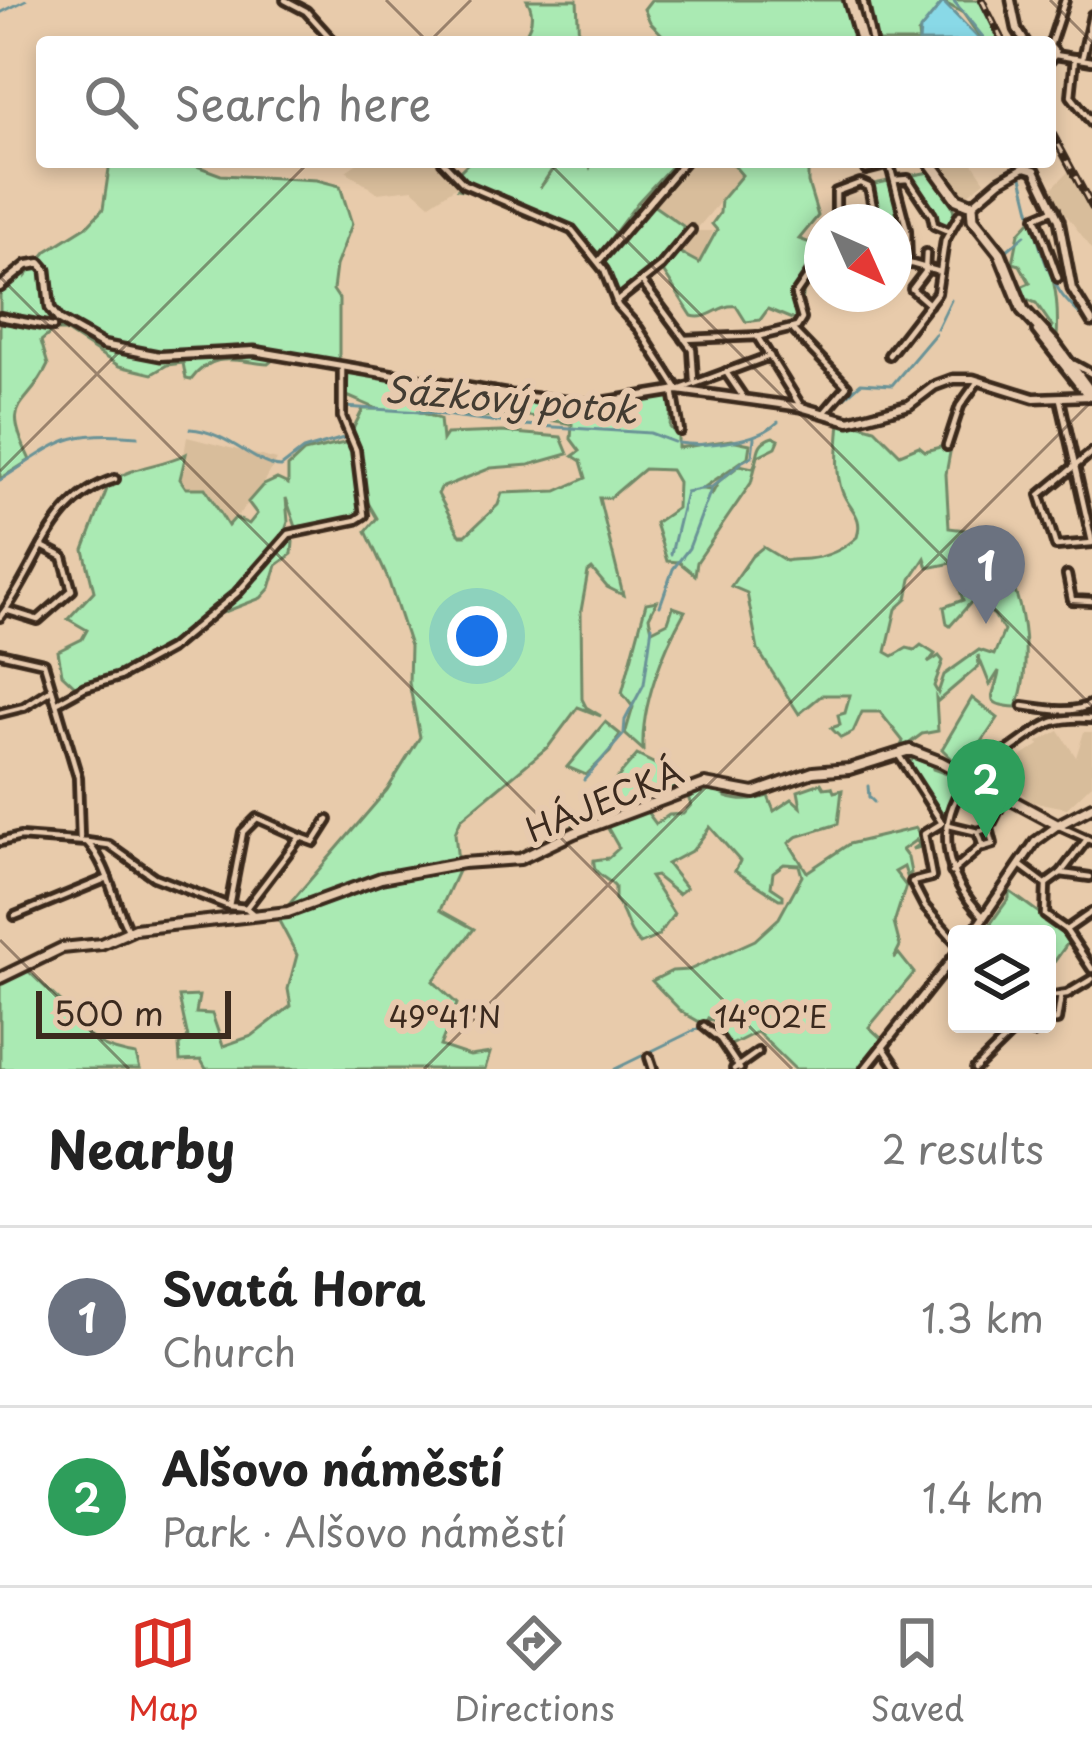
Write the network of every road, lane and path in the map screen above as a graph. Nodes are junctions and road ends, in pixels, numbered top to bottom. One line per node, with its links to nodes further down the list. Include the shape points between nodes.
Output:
1 (285, 0): 7 (street)
2 (850, 0): 8 (main road)
3 (863, 0): 9 (street)
4 (1011, 0): 10 (street)
5 (1065, 0): 11 (street)
6 (1092, 15): 13 (street)
7 (329, 36)
8 (860, 36)
9 (871, 36)
10 (1021, 36)
11 (1055, 36)
12 (1056, 53): 13 (street)
13 (1078, 59): 14 (street); 15 (street, via 1070,96)
14 (1092, 62)
15 (1092, 123)
16 (449, 168): 33 (street, via 464,184 569,227)
17 (679, 168): 33 (street)
18 (873, 168): 23 (street)
19 (891, 168): 24 (street)
20 (934, 168): 29 (main road)
21 (1021, 168): 29 (street)
22 (1038, 168): 28 (street)
23 (866, 170)
24 (895, 180): 27 (street); 31 (street, via 908,179 934,225)
25 (836, 204): 26 (street, via 836,192 860,183)
26 (872, 204)
27 (900, 204)
28 (1055, 209): 37 (street, via 1036,217); 44 (street, via 1072,289)
29 (965, 210): 31 (street); 51 (main road, via 1002,256 1020,305)
30 (691, 230): 38 (street)
31 (948, 231): 36 (street)
32 (926, 254): 35 (street)
33 (598, 262): 41 (street)
34 (912, 265): 35 (street)
35 (926, 268): 36 (street); 42 (street, via 912,289)
36 (940, 272): 42 (street)
37 (1058, 278)
38 (642, 282): 41 (street); 48 (street)
39 (804, 282): 46 (street, via 795,295 802,319)
40 (0, 287): 52 (street, via 38,262 54,316 104,345 169,356 254,351)
41 (616, 302): 57 (street)
42 (929, 304): 49 (street)
43 (0, 317): 45 (street)
44 (1092, 322)
45 (53, 327)
46 (793, 328): 47 (street); 62 (street, via 847,386)
47 (757, 336): 48 (street); 50 (street)
48 (688, 339): 55 (street)
49 (889, 355)
50 (770, 356): 53 (street); 61 (street)
51 (1068, 366): 54 (street); 58 (main road)
52 (341, 367): 57 (street, via 592,404); 78 (street, via 342,416 356,450 364,515 290,534 170,649)
53 (725, 371): 55 (street); 60 (street)
54 (1092, 374)
55 (694, 381): 57 (street)
56 (978, 381): 59 (street); 62 (street, via 944,381 904,407 856,420); 64 (street)
57 (675, 390): 60 (street); 63 (street)
58 (1091, 396): 59 (street)
59 (1060, 399): 66 (street)
60 (746, 402): 61 (street)
61 (801, 406): 62 (street)
62 (824, 413)
63 (677, 428)
64 (947, 446)
65 (1092, 452): 66 (street)
66 (1075, 466): 69 (street); 70 (street, via 1040,495 1058,547)
67 (116, 479): 71 (street, via 70,502)
68 (1092, 497): 69 (street)
69 (1082, 499): 70 (street)
70 (1092, 543)
71 (42, 546): 74 (street); 74 (street, via 63,557 72,590 38,620)
72 (1067, 575): 73 (street, via 1072,600)
73 (1092, 601)
74 (6, 610): 75 (street)
75 (0, 617)
76 (0, 653): 77 (street, via 43,662)
77 (50, 691): 78 (street); 82 (street)
78 (56, 703): 98 (street, via 78,777)
79 (1023, 706): 81 (street)
80 (1088, 706): 81 (street); 83 (street)
81 (1051, 710): 84 (street)
82 (0, 713)
83 (1088, 719): 84 (street)
84 (1053, 720): 86 (street)
85 (898, 754): 86 (main road, HÁJECKÁ, via 910,750); 91 (street); 111 (main road, HÁJECKÁ, via 754,793 699,785 520,859 381,878)
86 (970, 777): 87 (main road); 91 (street)
87 (1005, 796): 90 (main road); 92 (street)
88 (1092, 807): 90 (main road)
89 (328, 820): 96 (street, via 314,842)
90 (1053, 822): 97 (street); 101 (street)
91 (944, 824): 94 (street); 102 (street); 116 (street, via 924,838 933,875 913,883)
92 (988, 827): 94 (street); 100 (street, via 993,844)
93 (0, 832): 95 (street)
94 (978, 832): 100 (street)
95 (15, 837): 98 (street); 99 (street)
96 (300, 837): 107 (street, via 253,819 243,832); 108 (street)
97 (1089, 840): 103 (street)
98 (84, 841): 104 (street); 107 (street, via 109,845 154,877)
99 (0, 842)
100 (982, 846): 102 (street)
101 (1020, 865): 106 (street); 112 (street)
102 (952, 872): 112 (street)
103 (1061, 873): 105 (street); 106 (street)
104 (108, 878): 110 (street); 115 (street)
105 (1092, 878)
106 (1046, 884): 114 (street, via 1046,915)
107 (229, 906): 108 (street)
108 (246, 908): 111 (street)
109 (1092, 912): 114 (street)
110 (21, 914)
111 (256, 917): 115 (main road, HÁJECKÁ)
112 (984, 917): 113 (street)
113 (978, 925)
114 (1066, 930): 118 (street)
115 (129, 932): 119 (main road, HÁJECKÁ, via 62,949)
116 (948, 933)
117 (948, 964): 126 (street)
118 (1092, 969)
119 (0, 978)
120 (1092, 979): 121 (street)
121 (1061, 995): 122 (street); 123 (street)
122 (1056, 996)
123 (1056, 1020)
124 (704, 1026): 129 (street)
125 (1012, 1033): 133 (street)
126 (883, 1046): 131 (street); 132 (street)
127 (758, 1052): 129 (street)
128 (649, 1057): 130 (street)
129 (738, 1068)
130 (653, 1069)
131 (865, 1069)
132 (898, 1069)
133 (975, 1069)

